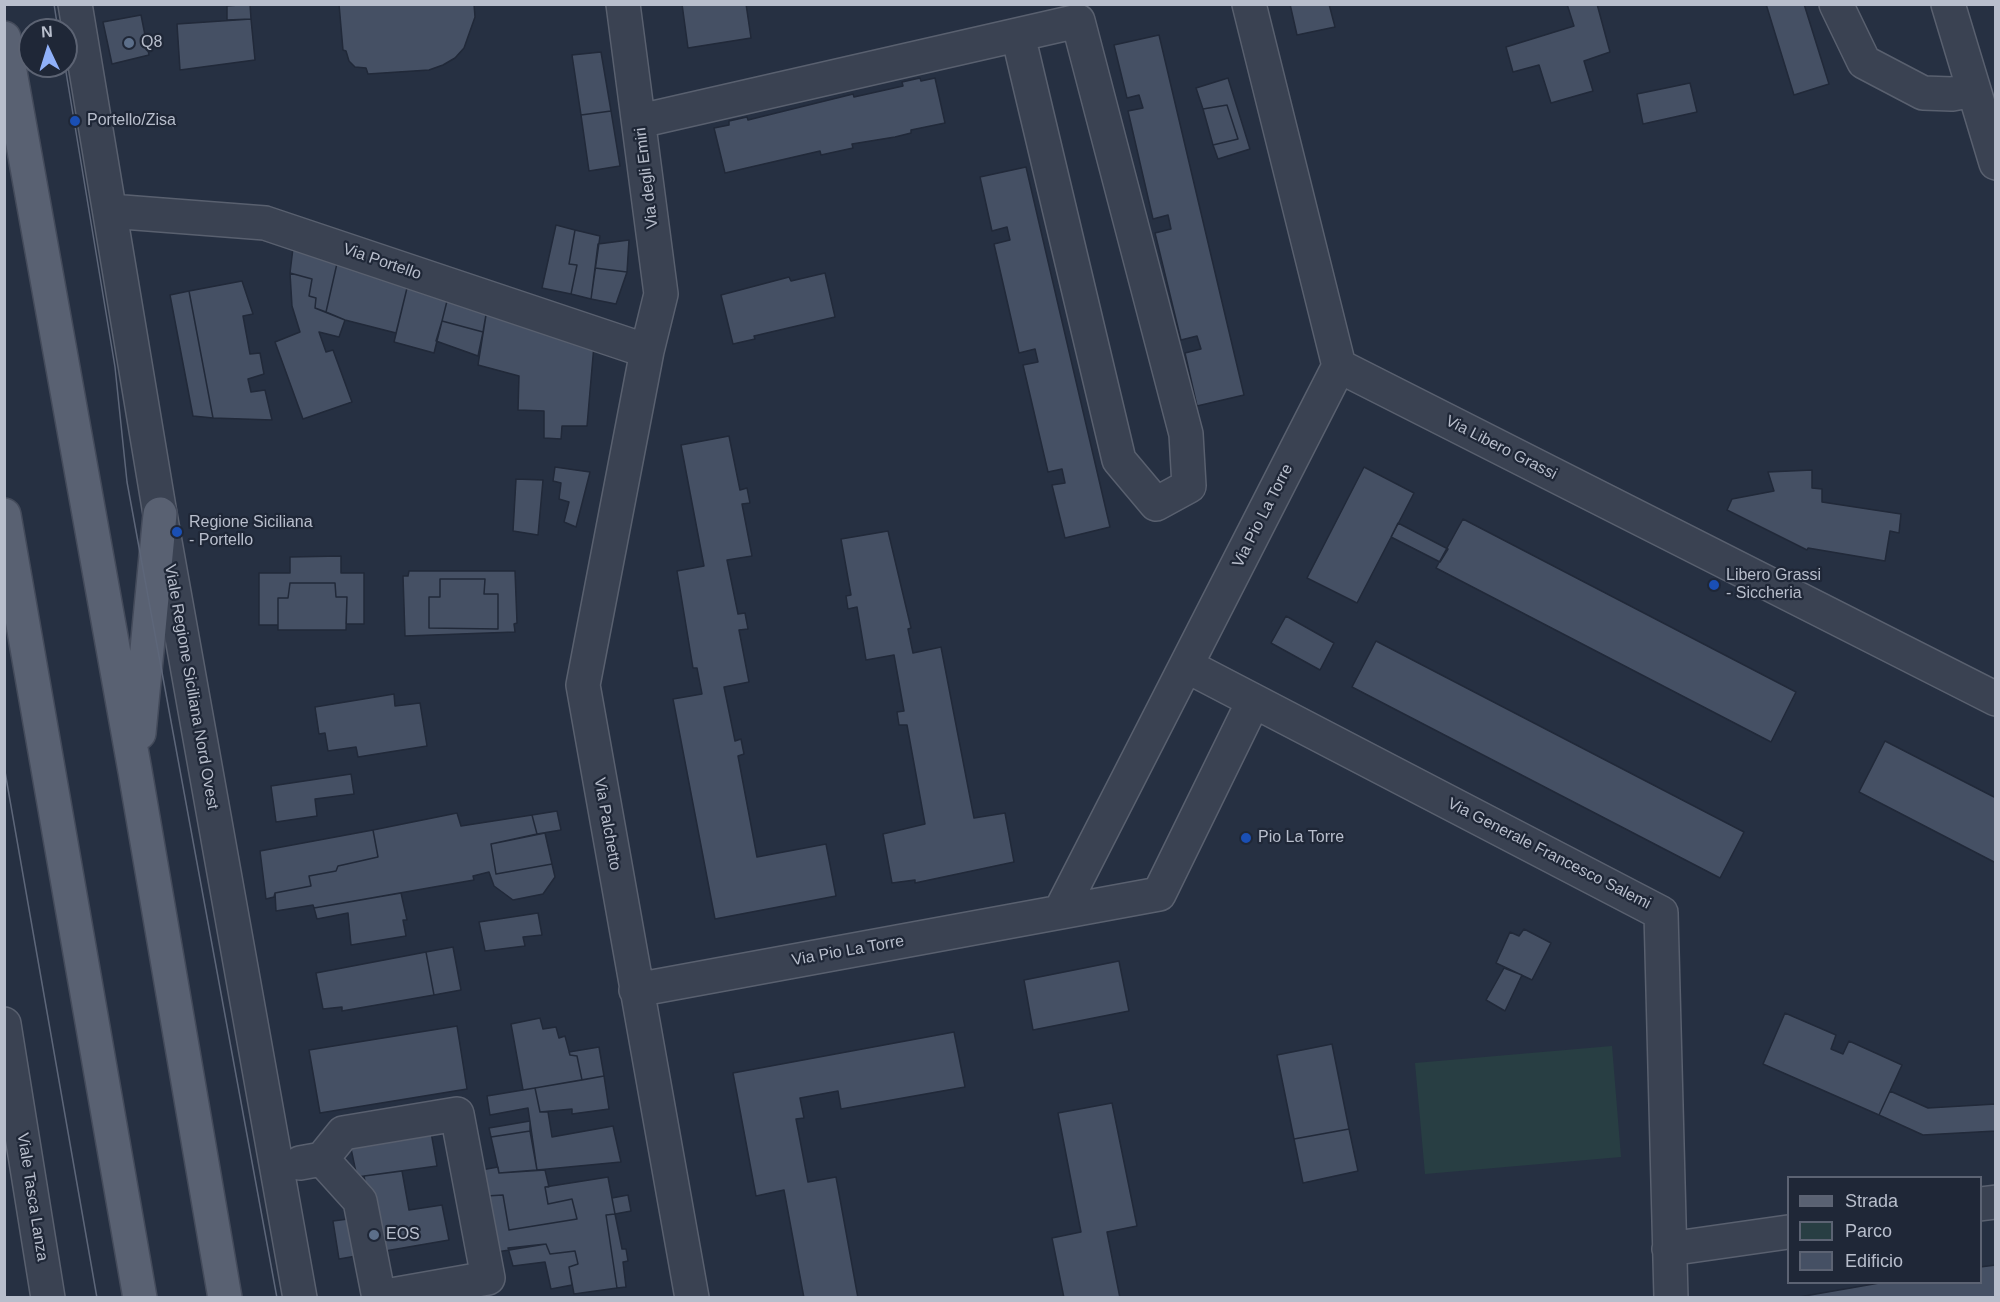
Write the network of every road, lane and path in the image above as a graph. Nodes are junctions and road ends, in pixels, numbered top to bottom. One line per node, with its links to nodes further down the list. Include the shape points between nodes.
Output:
1 (75, 4): 11 (street, Viale Regione Siciliana Nord Ovest)
2 (623, 4): 9 (street, Via degli Emiri)
3 (1249, 4): 13 (street)
4 (1836, 4): 8 (street, via 1864,62 1923,93)
5 (1948, 4): 8 (street)
6 (1018, 35): 6 (street, via 1078,21 1186,434 1189,486 1156,504 1119,460); 9 (street)
7 (4, 38): 19 (main road)
8 (1973, 90): 10 (street)
9 (640, 121): 12 (street, Via degli Emiri, via 661,294)
10 (1993, 148)
11 (110, 211): 12 (street, Via Portello, via 265,223); 14 (street, Viale Regione Siciliana Nord Ovest)
12 (647, 351): 21 (street, Via Palchetto, via 583,685)
13 (1339, 366): 16 (street, Via Pio La Torre); 17 (street, Via Libero Grassi)
14 (160, 514): 19 (main road); 24 (street, Viale Regione Siciliana Nord Ovest)
15 (4, 515): 29 (main road)
16 (1188, 666): 18 (street); 20 (street, Via Pio La Torre)
17 (1995, 699)
18 (1253, 702): 20 (street, Via Pio La Torre, via 1159,894); 26 (street, Via Generale Francesco Salemi, via 1662,913)
19 (135, 771): 30 (main road)
20 (1060, 912): 21 (street, Via Pio La Torre)
21 (636, 990): 32 (street, Via Palchetto)
22 (6, 1042): 28 (street, Viale Tasca Lanza)
23 (322, 1159): 24 (street); 27 (street, via 360,1201); 27 (street, via 343,1133 457,1114 488,1278)
24 (277, 1167): 31 (street, Viale Regione Siciliana Nord Ovest)
25 (1787, 1232): 26 (street)
26 (1669, 1249): 33 (street, Via Generale Francesco Salemi)
27 (379, 1297)
28 (48, 1298)
29 (141, 1298)
30 (225, 1298)
31 (300, 1298)
32 (692, 1298)
33 (1671, 1298)

